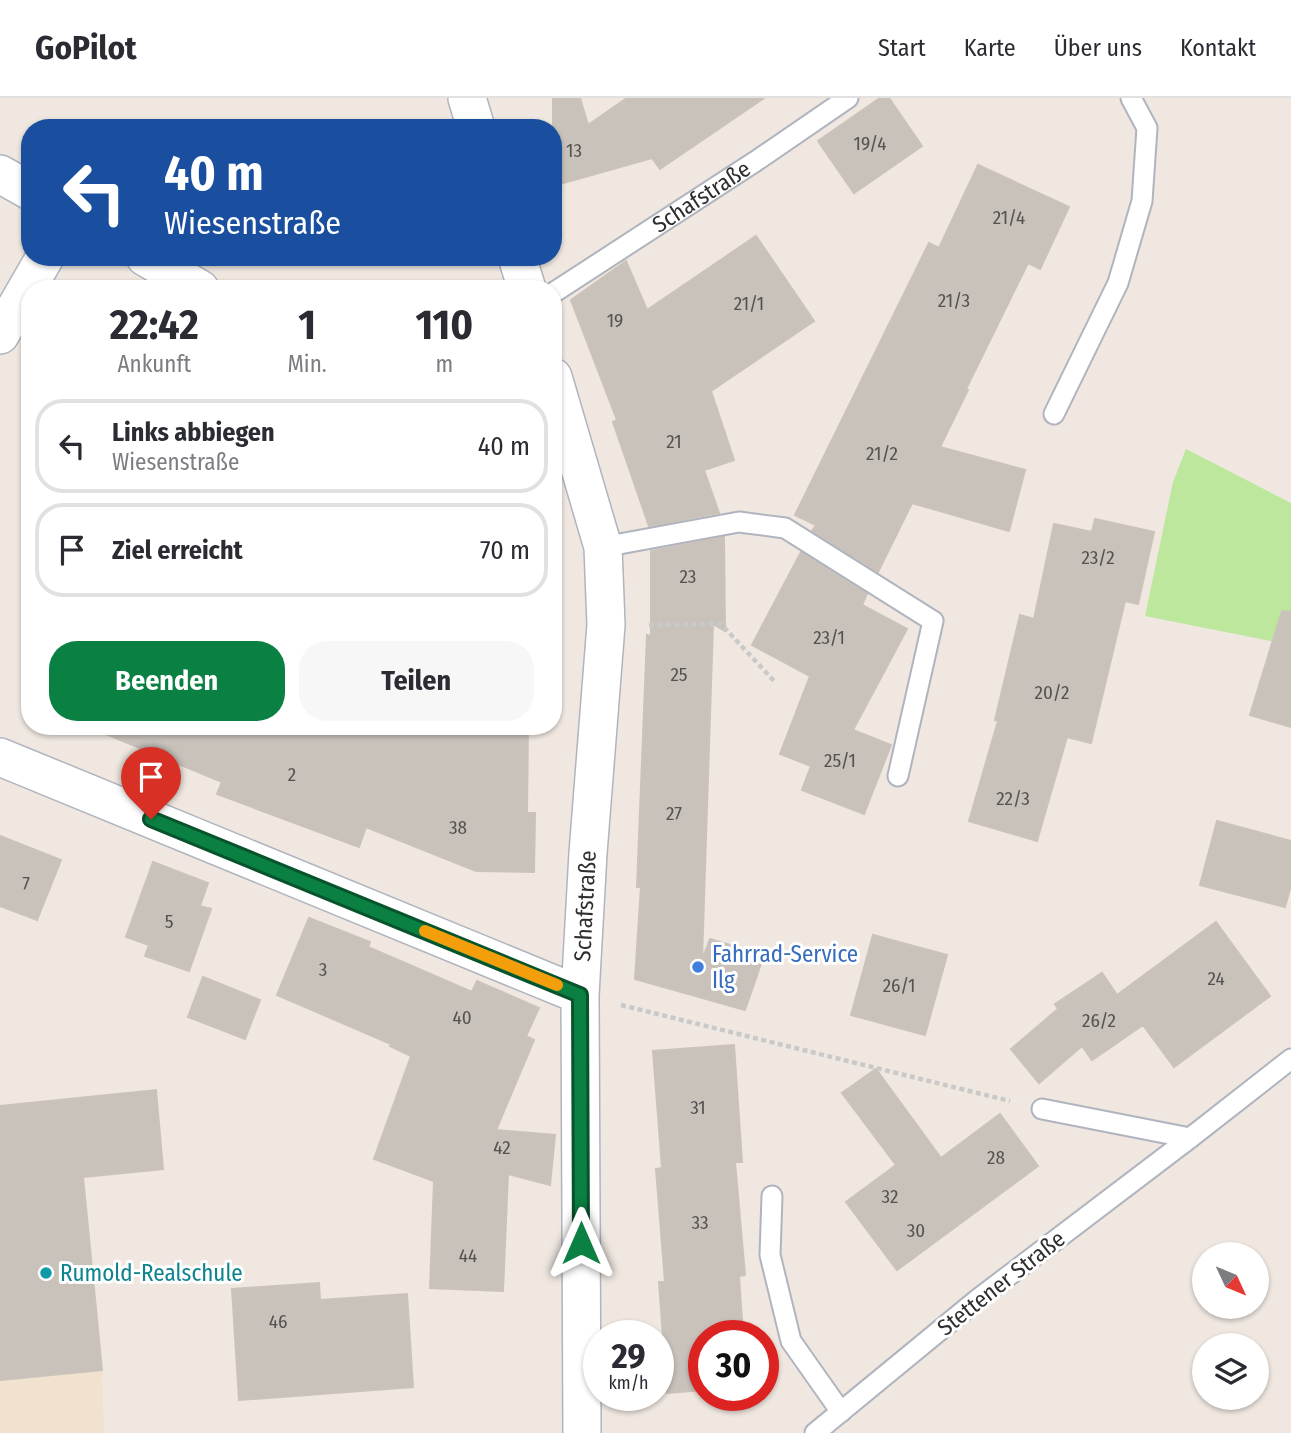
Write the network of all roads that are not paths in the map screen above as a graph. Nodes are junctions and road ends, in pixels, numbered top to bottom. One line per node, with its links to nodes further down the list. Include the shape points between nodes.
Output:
1 (467, 98): 4 (street)
2 (848, 98): 9 (lane, Schafstraße)
3 (1131, 98): 13 (lane, via 1147,128 1142,201 1118,283)
4 (473, 119)
5 (0, 174): 6 (street)
6 (21, 186)
7 (160, 266): 8 (street)
8 (185, 280)
9 (562, 287)
10 (21, 299): 11 (street)
11 (0, 335)
12 (562, 408): 14 (street, Schafstraße)
13 (1054, 414)
14 (603, 547): 16 (lane, via 739,522 785,528 933,621); 17 (street, Schafstraße, via 606,625)
15 (0, 757): 17 (street)
16 (898, 776)
17 (580, 995): 23 (street, Schafstraße)
18 (1291, 1059): 20 (lane, Stettener Straße)
19 (1042, 1109): 20 (lane)
20 (1190, 1138): 22 (lane, Stettener Straße, via 978,1299)
21 (772, 1196): 22 (lane, via 770,1255 792,1341)
22 (841, 1412): 24 (lane, Stettener Straße)
23 (582, 1433)
24 (815, 1433)

